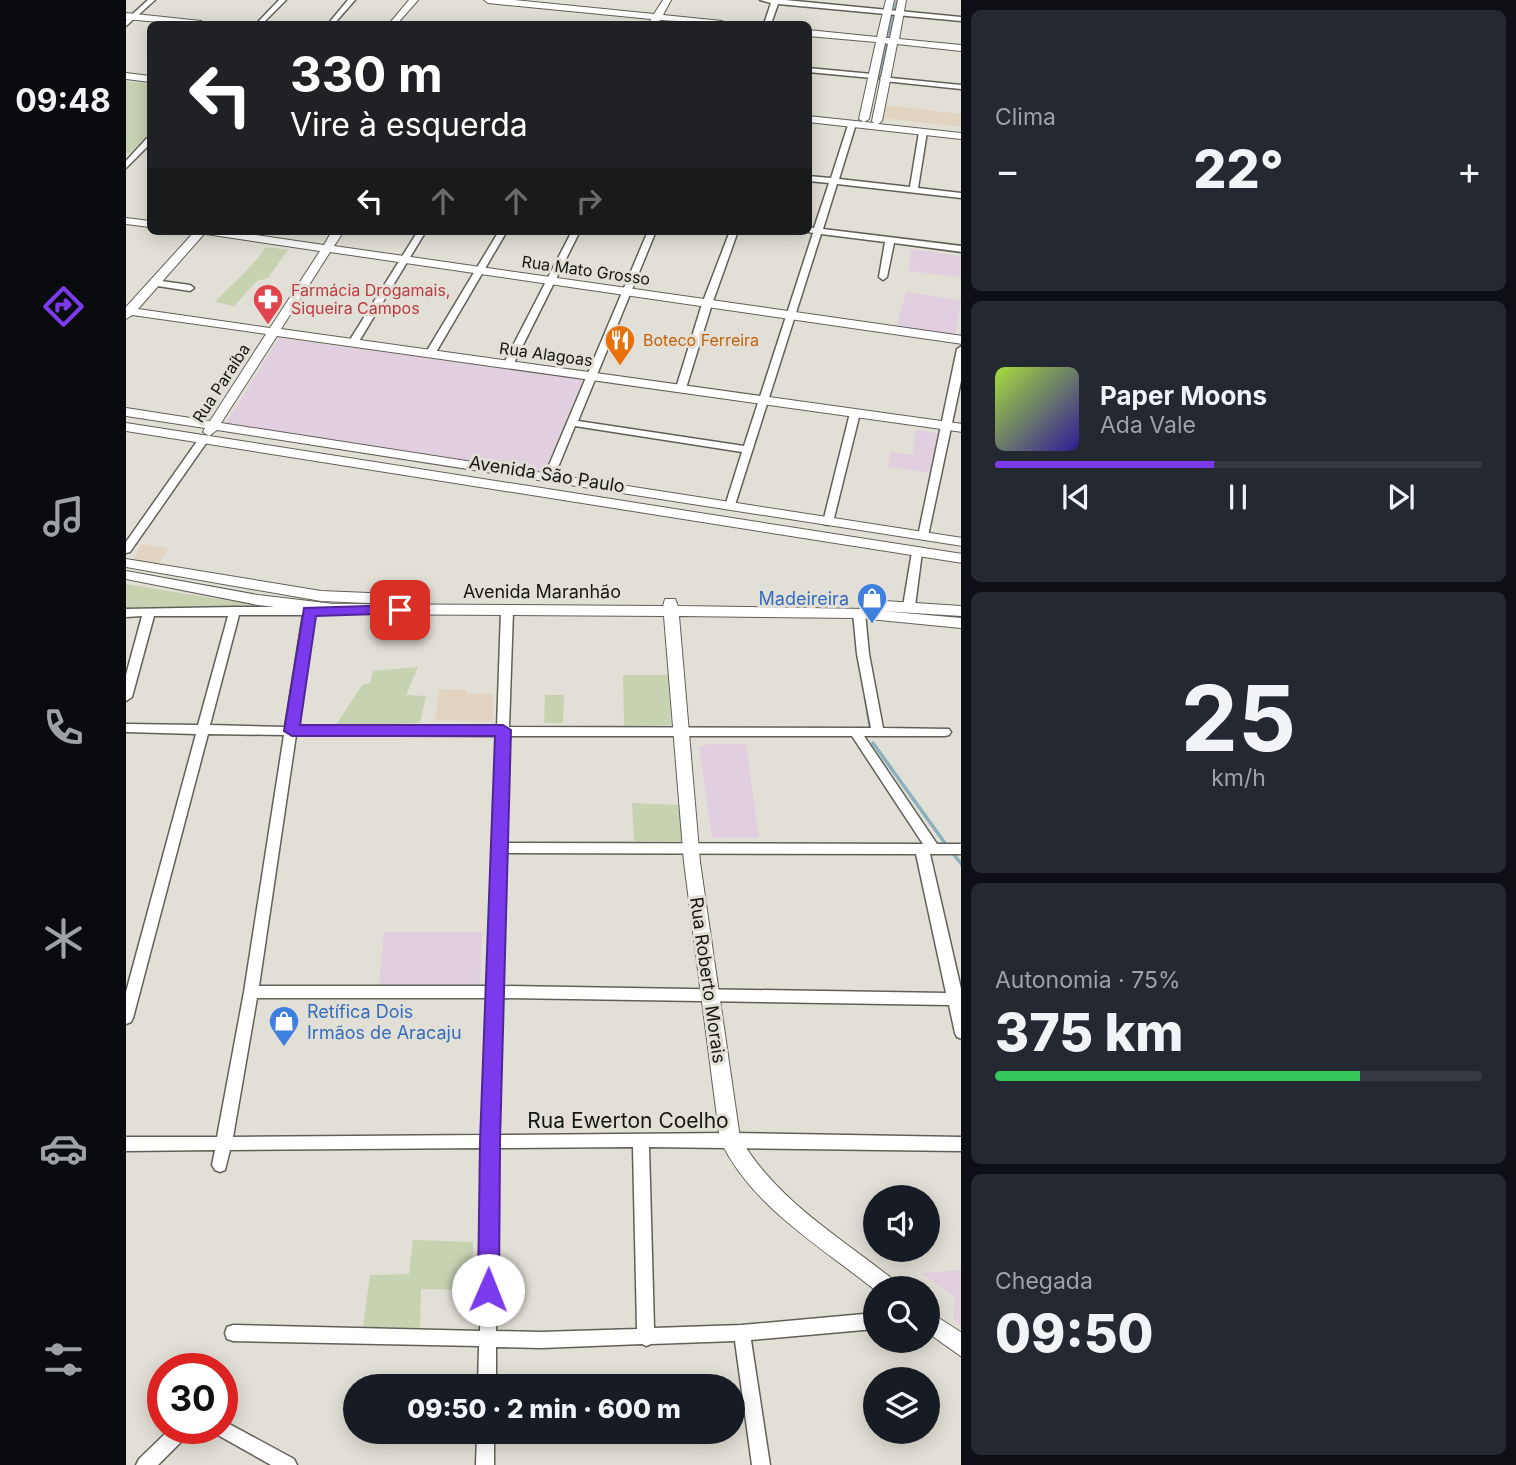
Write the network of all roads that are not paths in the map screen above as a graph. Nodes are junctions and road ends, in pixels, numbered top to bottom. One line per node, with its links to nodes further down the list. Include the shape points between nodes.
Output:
1 (152, 0): 14 (street)
2 (283, 0): 17 (street)
3 (352, 0): 18 (street)
4 (414, 0): 19 (street)
5 (488, 0): 11 (street)
6 (667, 0): 21 (street)
7 (763, 0): 10 (street)
8 (890, 0): 12 (street)
9 (902, 0): 13 (street)
10 (776, 1): 12 (street); 22 (street)
11 (534, 2): 20 (street)
12 (888, 12): 13 (street); 24 (street)
13 (899, 13): 15 (street); 24 (street)
14 (129, 19): 16 (street)
15 (961, 19)
16 (158, 21)
17 (262, 21)
18 (334, 21)
19 (396, 21)
20 (650, 21)
21 (656, 21)
22 (768, 21)
23 (812, 33): 24 (street)
24 (887, 41): 25 (street); 28 (street); 30 (street)
25 (961, 48)
26 (812, 70): 28 (street)
27 (126, 76): 29 (street)
28 (872, 76): 34 (street)
29 (147, 79)
30 (884, 79): 31 (street); 35 (street)
31 (961, 87)
32 (812, 114): 34 (street)
33 (812, 119): 36 (street)
34 (864, 120): 35 (street)
35 (877, 121): 37 (street)
36 (852, 124): 38 (street); 43 (street)
37 (961, 130)
38 (923, 132): 39 (street); 44 (street)
39 (961, 136)
40 (147, 148): 41 (street)
41 (126, 166)
42 (812, 178): 43 (street)
43 (833, 181): 44 (street); 48 (street)
44 (914, 190): 45 (street)
45 (961, 196)
46 (126, 221): 47 (street)
47 (147, 224)
48 (813, 230): 58 (street)
49 (199, 235): 65 (street)
50 (234, 235): 59 (street, Rua Mato Grosso)
51 (335, 235): 59 (street, Rua Paraíba)
52 (419, 235): 61 (street)
53 (501, 235): 62 (street)
54 (574, 235): 64 (street)
55 (650, 235): 67 (street)
56 (733, 235): 68 (street)
57 (812, 235): 70 (street)
58 (890, 241): 60 (street); 63 (street)
59 (326, 247): 61 (street, Rua Mato Grosso); 71 (street, Rua Paraíba)
60 (961, 249)
61 (404, 259): 62 (street, Rua Mato Grosso); 73 (street)
62 (479, 271): 64 (street, Rua Mato Grosso); 75 (street)
63 (883, 277)
64 (551, 281): 67 (street, Rua Mato Grosso); 76 (street)
65 (154, 283): 66 (street); 69 (street)
66 (190, 288)
67 (626, 292): 68 (street, Rua Mato Grosso); 77 (street)
68 (707, 304): 70 (street, Rua Mato Grosso); 78 (street)
69 (127, 312): 71 (street, Rua Alagoas)
70 (790, 316): 72 (street, Rua Mato Grosso); 79 (street)
71 (274, 333): 73 (street, Rua Alagoas); 83 (street, Rua Paraíba)
72 (961, 340)
73 (353, 343): 75 (street, Rua Alagoas)
74 (961, 349): 84 (street)
75 (430, 354): 76 (street, Rua Alagoas)
76 (508, 365): 77 (street, Rua Alagoas)
77 (592, 376): 78 (street, Rua Alagoas); 82 (street)
78 (681, 388): 79 (street, Rua Alagoas)
79 (765, 400): 81 (street, Rua Alagoas); 88 (street)
80 (126, 412): 83 (street, Avenida São Paulo)
81 (855, 413): 84 (street, Rua Alagoas); 91 (street)
82 (573, 424): 88 (street); 89 (street)
83 (214, 426): 87 (street, Rua Paraíba); 89 (street, Avenida São Paulo)
84 (947, 426): 86 (street, Rua Alagoas); 92 (street)
85 (126, 427): 87 (street, Avenida São Paulo)
86 (961, 428)
87 (204, 439): 94 (street, Rua Paraíba); 95 (street, Avenida São Paulo)
88 (748, 450): 90 (street)
89 (549, 477): 90 (street, Avenida São Paulo)
90 (730, 506): 91 (street, Avenida São Paulo)
91 (828, 522): 92 (street, Avenida São Paulo)
92 (923, 536): 93 (street, Avenida São Paulo)
93 (961, 542)
94 (126, 550)
95 (917, 552): 96 (street, Avenida São Paulo); 100 (street)
96 (961, 559)
97 (126, 563): 99 (street, Avenida Maranhão, via 273,589 356,598)
98 (126, 575): 101 (street, Avenida Maranhão)
99 (670, 606): 100 (street, Avenida Maranhão); 104 (street, Avenida Maranhão); 108 (street, Avenida Maranhão); 114 (street, Rua Roberto Morais)
100 (909, 606): 105 (street, Avenida Maranhão)
101 (334, 609): 103 (street); 104 (street, Avenida Maranhão)
102 (235, 611): 103 (street); 107 (street); 112 (street)
103 (309, 611): 115 (street)
104 (507, 611): 113 (street)
105 (961, 611)
106 (126, 612): 107 (street)
107 (149, 612): 110 (street)
108 (859, 614): 109 (street, Avenida Maranhão); 118 (street)
109 (961, 624)
110 (126, 697)
111 (126, 728): 112 (street)
112 (202, 728): 115 (street); 127 (street)
113 (503, 730): 114 (street); 115 (street); 120 (street)
114 (681, 730): 117 (street); 119 (street, Rua Roberto Morais)
115 (292, 731): 123 (street)
116 (945, 732): 118 (street)
117 (856, 733): 118 (street); 121 (street)
118 (878, 733)
119 (691, 847): 120 (street); 121 (street); 125 (street, Rua Roberto Morais)
120 (501, 848): 124 (street)
121 (928, 849): 122 (street); 126 (street)
122 (961, 849)
123 (251, 992): 124 (street); 133 (street)
124 (494, 992): 125 (street); 130 (street)
125 (711, 996): 126 (street); 129 (street, Rua Roberto Morais)
126 (958, 999): 128 (street)
127 (126, 1018)
128 (961, 1033)
129 (730, 1140): 131 (street, Rua Ewerton Coelho); 134 (street, Rua Ewerton Coelho); 136 (street, Rua Roberto Morais, via 760,1186)
130 (490, 1142): 131 (street, Rua Ewerton Coelho); 133 (street, Rua Ewerton Coelho); 142 (street)
131 (641, 1142): 141 (street)
132 (126, 1144): 133 (street, Rua Ewerton Coelho)
133 (224, 1144): 135 (street)
134 (961, 1144)
135 (220, 1165)
136 (873, 1276)
137 (863, 1322): 140 (street)
138 (940, 1330): 143 (street)
139 (233, 1333): 142 (street)
140 (742, 1333): 141 (street); 151 (street)
141 (646, 1338): 142 (street)
142 (488, 1339): 144 (street)
143 (961, 1347)
144 (487, 1374)
145 (238, 1437): 149 (street)
146 (167, 1444): 148 (street)
147 (486, 1444): 150 (street)
148 (145, 1465)
149 (288, 1465)
150 (485, 1465)
151 (761, 1465)

